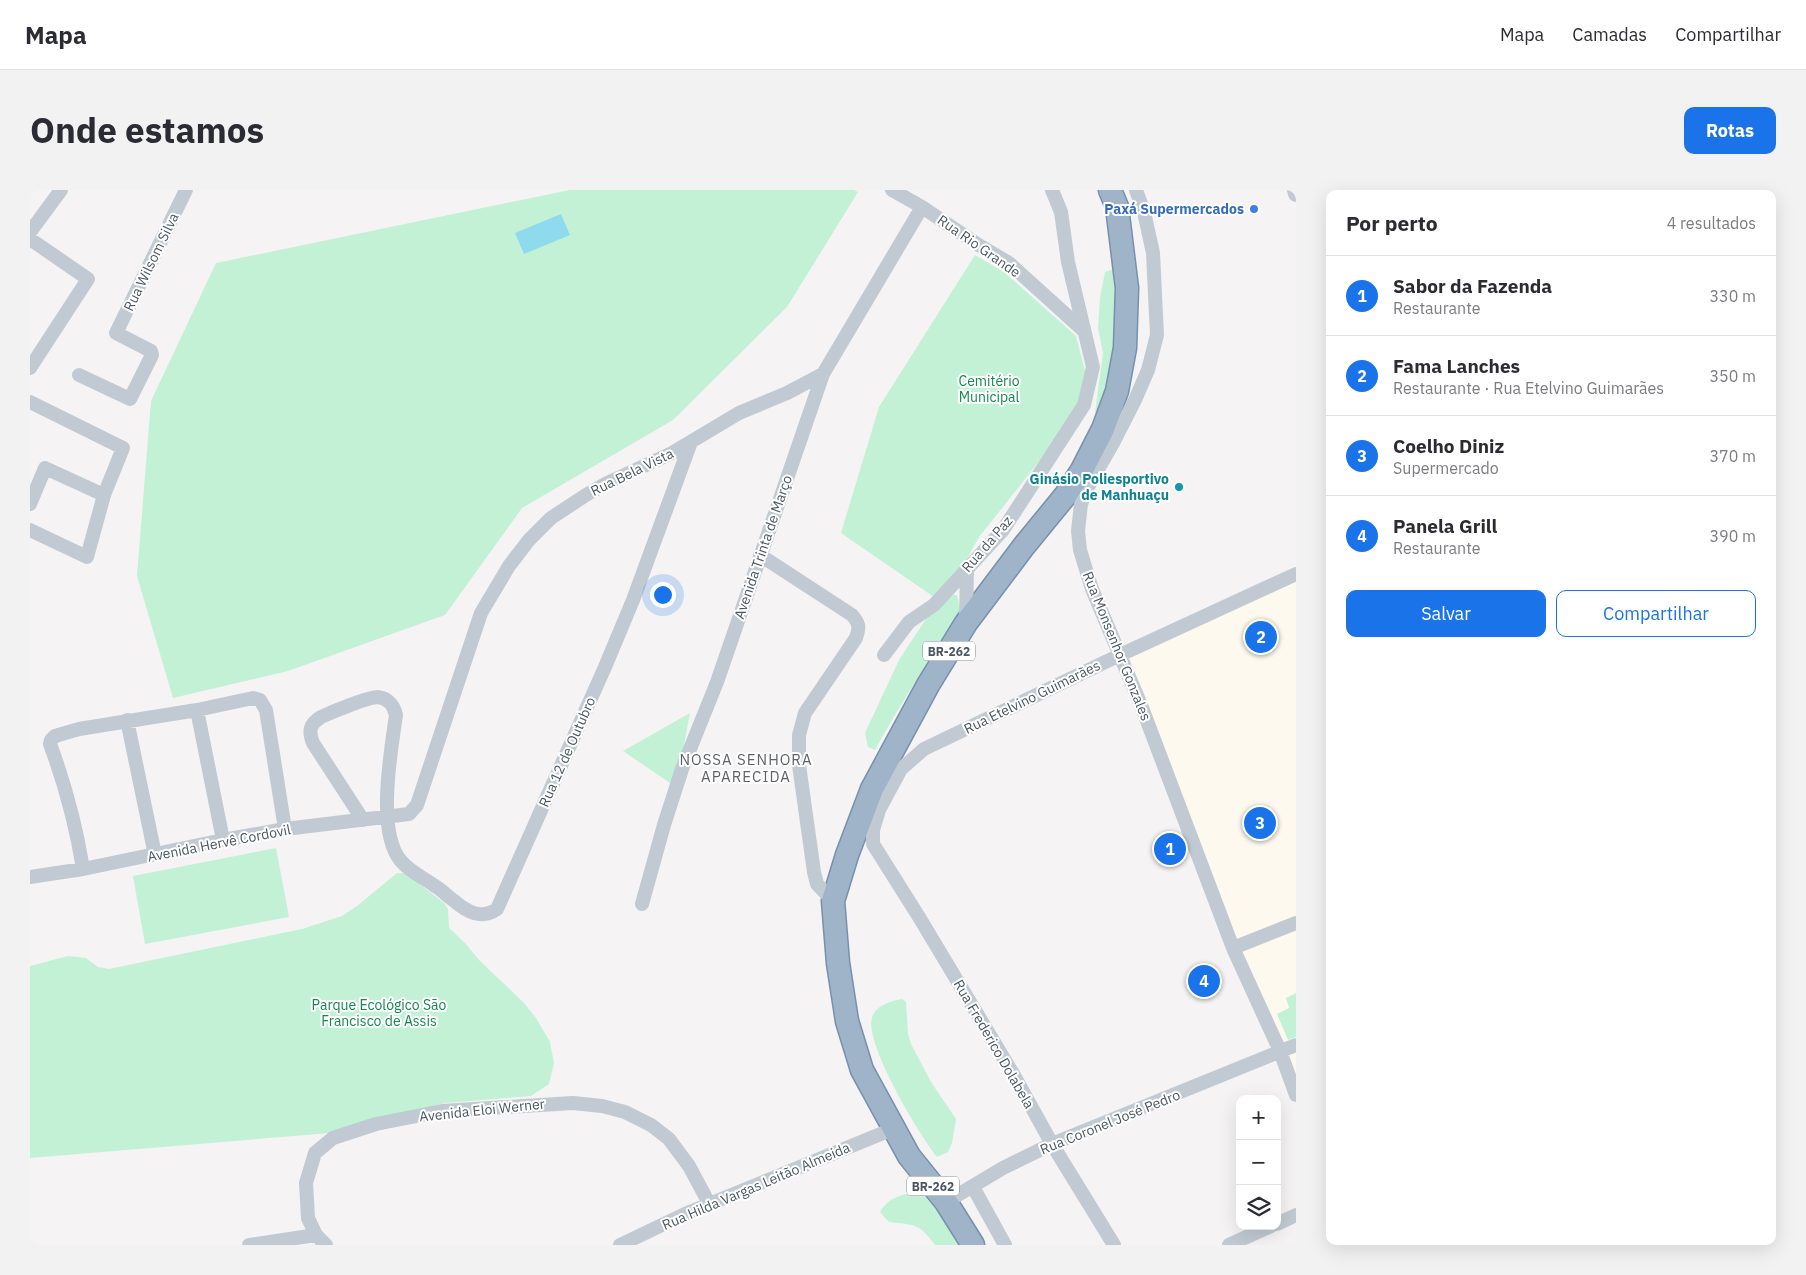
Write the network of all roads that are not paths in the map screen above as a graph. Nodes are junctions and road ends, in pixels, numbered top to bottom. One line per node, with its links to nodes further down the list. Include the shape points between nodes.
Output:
1 (186, 190): 15 (street, Rua Wilsom Silva, via 116,334 151,351 152,355 130,399)
2 (892, 190): 9 (street, Rua Rio Grande)
3 (1052, 190): 12 (street, Rua da Paz, via 1061,212)
4 (1110, 190): 17 (highway, BR-262, via 1116,207 1127,288 1125,348)
5 (1136, 190): 17 (street, Rua Monsenhor Gonzales, via 1153,253 1157,335 1148,370)
6 (1295, 190): 8 (street)
7 (56, 192): 10 (street)
8 (1296, 194)
9 (922, 207): 12 (street, Rua Rio Grande, via 1009,263); 14 (street, Avenida Trinta de Março)
10 (30, 232)
11 (30, 239): 13 (street, via 88,279)
12 (1083, 330): 22 (street, Rua da Paz, via 1093,367 1084,405)
13 (30, 368)
14 (823, 374): 18 (street, Rua Bela Vista, via 739,413); 24 (street, Avenida Trinta de Março)
15 (79, 375)
16 (30, 402): 19 (street, via 123,448)
17 (1108, 436): 23 (highway, BR-262); 29 (street, Rua Monsenhor Gonzales, via 1081,504 1078,531 1080,550 1092,589)
18 (691, 442): 32 (street, Rua Bela Vista, via 672,454 606,483 551,518 509,566 481,612 417,806); 33 (street, Rua 12 de Outubro, via 633,600 497,909 481,916 462,907 403,863 393,844)
19 (104, 495): 20 (street, via 45,468); 21 (street, via 87,557)
20 (30, 504)
21 (30, 530)
22 (1003, 530): 23 (street); 25 (street, Rua da Paz)
23 (1024, 546): 27 (highway, BR-262)
24 (760, 555): 41 (street, via 858,622 859,629 851,646 805,713 799,735 798,765 814,872 817,884); 42 (street, Avenida Trinta de Março, via 682,769)
25 (967, 568): 27 (street); 28 (street, Rua da Paz, via 934,605 909,622)
26 (1296, 574): 29 (street, Rua Etelvino Guimarães)
27 (966, 624): 41 (highway, BR-262, via 928,685 872,789)
28 (884, 654)
29 (1120, 654): 37 (street, Rua Etelvino Guimarães, via 924,749 900,769 879,810); 44 (street, Rua Monsenhor Gonzales)
30 (197, 710): 31 (street); 35 (street, via 253,698 260,700 266,710); 36 (street)
31 (128, 720): 38 (street); 39 (street, via 79,729 51,740 77,829)
32 (409, 814): 33 (street, Avenida Hervê Cordovil)
33 (387, 817): 34 (street, Avenida Hervê Cordovil); 34 (street, Rua 12 de Outubro, via 388,776 396,715 394,706 376,697 321,716 310,728 313,743)
34 (363, 820): 35 (street, Avenida Hervê Cordovil)
35 (285, 829): 36 (street, Avenida Hervê Cordovil)
36 (223, 840): 38 (street, Avenida Hervê Cordovil)
37 (873, 844): 49 (street, Rua Frederico Dolabela, via 1012,1072)
38 (155, 854): 39 (street, Avenida Hervê Cordovil)
39 (84, 869): 40 (street, Avenida Hervê Cordovil)
40 (30, 877)
41 (833, 901): 48 (highway, BR-262, via 847,1021 862,1070)
42 (642, 904)
43 (1296, 923): 44 (street)
44 (1233, 948): 46 (street, Rua Monsenhor Gonzales)
45 (1296, 1045): 46 (street, Rua Coronel José Pedro)
46 (1280, 1051): 47 (street, Rua Monsenhor Gonzales); 49 (street, Rua Coronel José Pedro)
47 (1296, 1094)
48 (893, 1129): 51 (highway, BR-262, via 909,1156); 52 (street, Rua Hilda Vargas Leitão Almeida)
49 (1052, 1144): 50 (street, Rua Coronel José Pedro); 63 (street, Rua Frederico Dolabela)
50 (973, 1186): 51 (street, Rua Coronel José Pedro); 62 (street)
51 (946, 1202): 61 (highway, BR-262)
52 (710, 1205): 56 (street, Avenida Eloi Werner, via 689,1166 669,1139 651,1125 625,1112 573,1103 442,1111 376,1124 333,1138 315,1153 306,1183 308,1218); 60 (street, Rua Hilda Vargas Leitão Almeida)
53 (1296, 1215): 54 (street)
54 (1281, 1222)
55 (1265, 1230): 57 (street)
56 (316, 1235): 58 (street); 59 (street, Avenida Eloi Werner)
57 (1248, 1241): 64 (street)
58 (250, 1245)
59 (326, 1245)
60 (620, 1245)
61 (973, 1245)
62 (1005, 1245)
63 (1114, 1245)
64 (1229, 1245)

